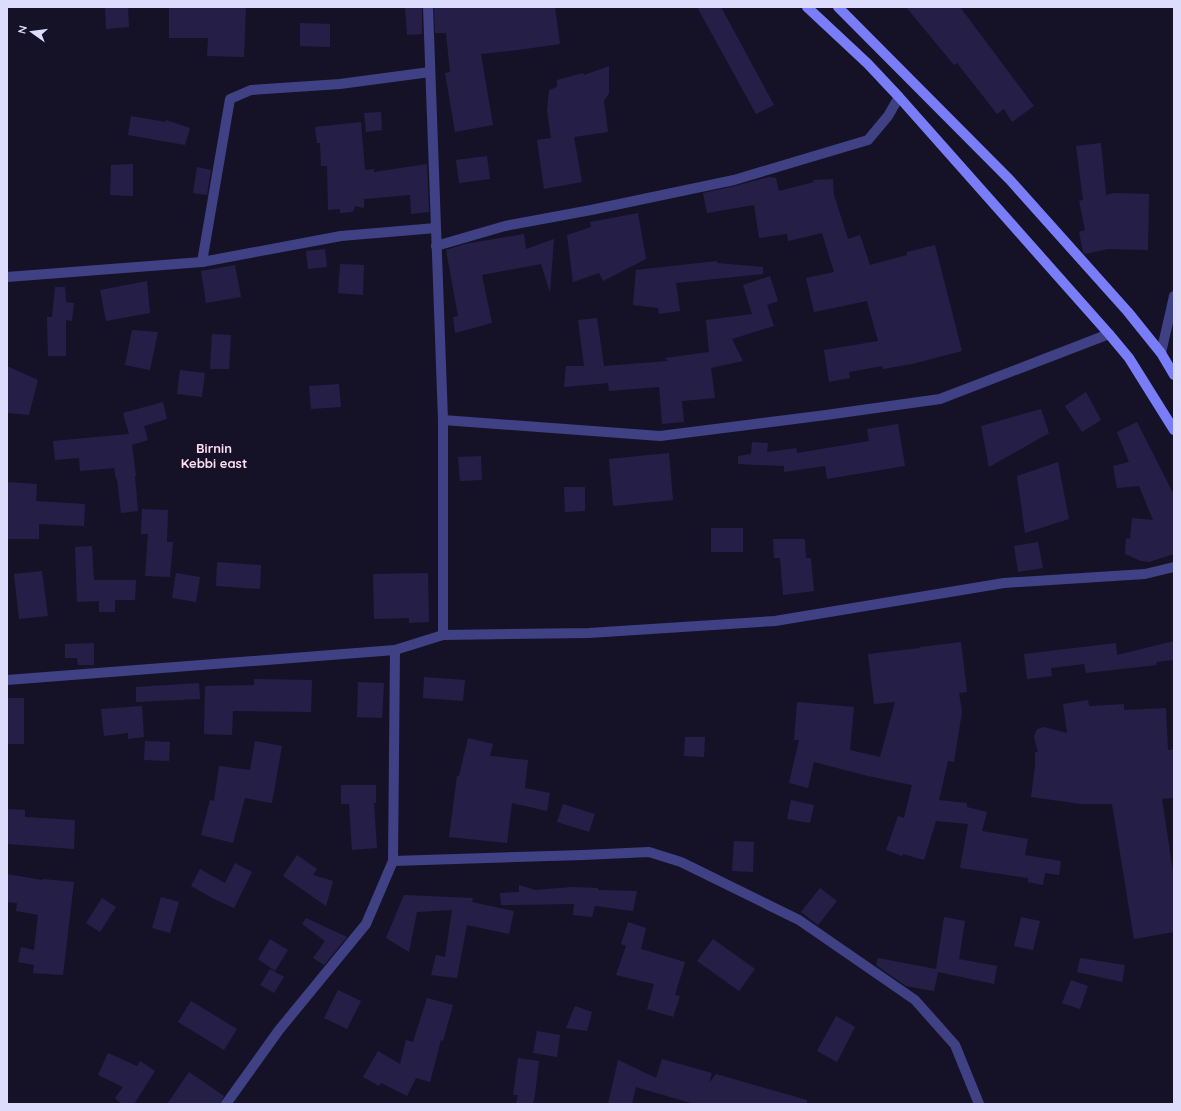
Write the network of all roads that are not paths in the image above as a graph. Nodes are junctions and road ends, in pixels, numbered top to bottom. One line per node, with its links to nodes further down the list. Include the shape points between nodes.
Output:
1 (428, 7): 4 (street)
2 (807, 7): 5 (main road)
3 (838, 7): 12 (main road, via 1010,180 1128,312)
4 (430, 72): 6 (street); 8 (street, via 340,84 251,90 230,99)
5 (899, 97): 7 (street, via 888,116 868,140 734,180 506,226); 11 (main road)
6 (436, 228): 7 (street); 8 (street, via 342,236)
7 (436, 246): 14 (street)
8 (202, 262): 9 (street)
9 (7, 277)
10 (1174, 296): 12 (street)
11 (1109, 334): 14 (street, via 940,399 826,415 660,436); 15 (main road, via 1129,358)
12 (1161, 353): 13 (main road)
13 (1174, 375)
14 (443, 420): 17 (street)
15 (1174, 430)
16 (1174, 567): 17 (street, via 1145,574 1004,583 775,621 589,633)
17 (444, 635): 18 (street)
18 (395, 650): 19 (street); 20 (street)
19 (7, 680)
20 (393, 860): 21 (street, via 366,924 279,1030); 22 (street, via 649,852 681,862 799,920 915,1000 955,1044)
21 (226, 1104)
22 (979, 1104)

